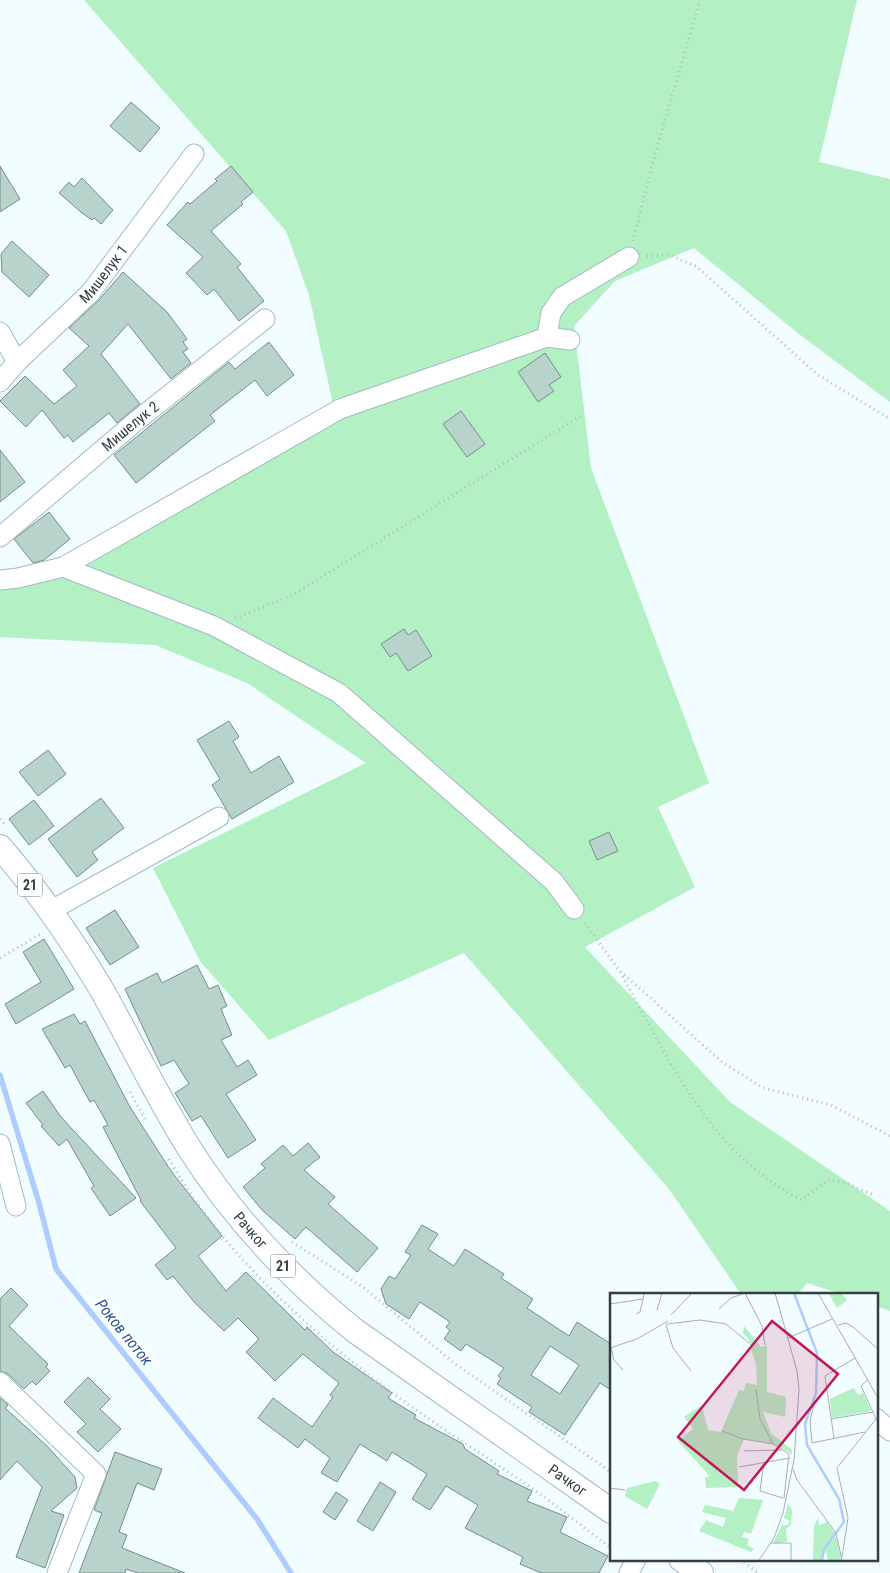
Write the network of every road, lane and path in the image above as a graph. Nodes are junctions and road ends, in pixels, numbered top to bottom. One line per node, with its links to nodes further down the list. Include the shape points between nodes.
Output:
1 (700, 0): 3 (path)
2 (194, 154): 8 (street, Мишелук 1, via 90,293)
3 (629, 257): 6 (street, via 562,297 551,313); 11 (path, via 670,255 697,267 818,375)
4 (265, 319): 12 (street, Мишелук 2, via 135,422)
5 (0, 332): 8 (street)
6 (547, 337): 7 (street); 13 (street, via 340,409)
7 (570, 340)
8 (17, 362): 9 (street, Мишелук 1)
9 (0, 382)
10 (584, 414): 15 (path, via 291,596)
11 (890, 419)
12 (0, 537)
13 (63, 567): 14 (street); 15 (street)
14 (0, 580)
15 (214, 626): 19 (street, via 339,693 554,882)
16 (219, 817): 20 (street)
17 (0, 819): 18 (path)
18 (6, 841): 20 (main road, Рачког / 21)
19 (574, 909): 22 (path)
20 (55, 917): 21 (path); 32 (main road, Рачког / 21, via 104,994 189,1148 216,1188 272,1255 354,1330)
21 (0, 958)
22 (618, 970): 23 (path, via 722,1062 763,1088 830,1105); 25 (path, via 703,1115 741,1159 782,1190 802,1200 828,1180 844,1182)
23 (890, 1136)
24 (0, 1144): 26 (street)
25 (873, 1194)
26 (16, 1206)
27 (284, 1236): 31 (path, via 363,1287 454,1363)
28 (0, 1382): 36 (street, via 96,1474)
29 (878, 1420): 30 (street)
30 (890, 1431)
31 (610, 1471)
32 (610, 1510)
33 (636, 1560): 37 (street)
34 (682, 1560): 38 (main road)
35 (741, 1560): 39 (path)
36 (57, 1573)
37 (629, 1573)
38 (701, 1573)
39 (758, 1573)

